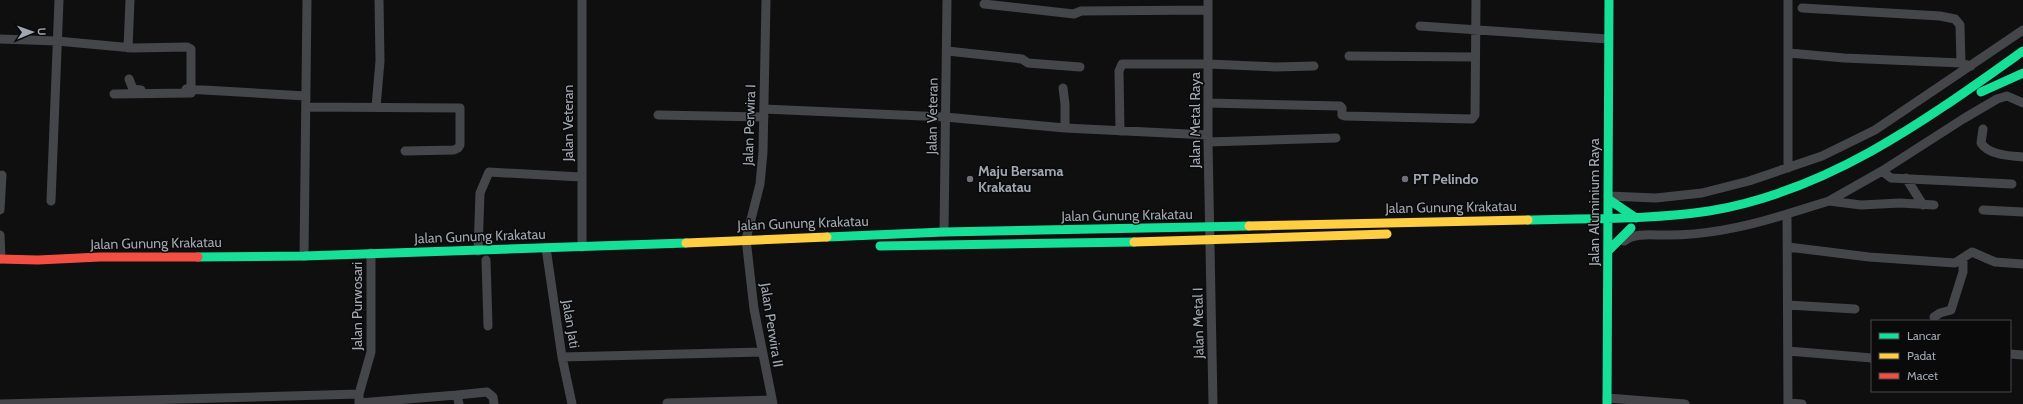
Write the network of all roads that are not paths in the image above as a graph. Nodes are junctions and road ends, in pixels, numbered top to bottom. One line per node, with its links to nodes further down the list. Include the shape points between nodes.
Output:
1 (59, 0): 20 (street)
2 (130, 0): 21 (street)
3 (307, 0): 39 (street)
4 (379, 0): 43 (street, via 380,61)
5 (582, 0): 58 (street, Jalan Veteran)
6 (766, 0): 44 (street, Jalan Perwira I)
7 (947, 0): 23 (street, Jalan Veteran)
8 (1208, 0): 14 (street, Jalan Metal Raya)
9 (1476, 0): 16 (street)
10 (1609, 0): 19 (main road, Jalan Aluminium Raya)
11 (1788, 0): 24 (street)
12 (984, 4): 14 (street, via 1074,14 1081,11 1143,9)
13 (1802, 8): 27 (street, via 1955,19 1960,25)
14 (1208, 10): 28 (street, Jalan Metal Raya)
15 (1420, 26): 16 (street)
16 (1475, 29): 19 (street); 26 (street)
17 (2023, 30): 31 (street)
18 (0, 39): 20 (street)
19 (1608, 39): 62 (main road, Jalan Aluminium Raya)
20 (57, 41): 21 (street); 63 (street)
21 (128, 48): 36 (street, via 190,48)
22 (2023, 51): 72 (main road, Jalan Gunung Krakatau, via 1901,134 1834,172 1756,202 1705,213)
23 (947, 52): 32 (street); 46 (street, Jalan Veteran)
24 (1789, 53): 27 (street); 55 (street)
25 (1349, 56): 26 (street)
26 (1474, 57): 40 (street, via 1475,115 1470,120 1345,116 1342,115 1340,106)
27 (1960, 63): 31 (street)
28 (1208, 64): 30 (street); 40 (street, Jalan Metal Raya); 49 (street, via 1122,64 1119,69)
29 (2023, 64): 37 (main road)
30 (1314, 66)
31 (1971, 66): 55 (street, via 1875,130 1822,156)
32 (1080, 67)
33 (2023, 73): 37 (main road)
34 (129, 79): 36 (street, via 131,87 136,90)
35 (1063, 88): 47 (street)
36 (191, 89): 38 (street, via 189,93); 39 (street)
37 (1981, 92): 50 (main road)
38 (114, 94)
39 (306, 96): 42 (street)
40 (1208, 103): 52 (street, Jalan Metal Raya)
41 (2023, 103): 56 (street, via 2007,96 1997,100)
42 (307, 107): 43 (street); 90 (street)
43 (376, 107): 53 (street, via 460,108 458,148)
44 (764, 113): 45 (street); 46 (street); 80 (street, Jalan Perwira I, via 760,184)
45 (658, 115)
46 (945, 117): 47 (street); 77 (street, Jalan Veteran)
47 (1064, 128): 49 (street)
48 (1983, 129): 54 (street, via 1981,143 1984,148)
49 (1120, 131): 52 (street)
50 (1918, 135)
51 (1336, 138): 52 (street)
52 (1208, 139): 73 (street, Jalan Metal Raya)
53 (405, 151)
54 (2023, 157)
55 (1788, 168): 62 (street, via 1702,194 1656,198)
56 (1882, 172): 59 (street, via 1889,177); 64 (street)
57 (2, 175): 67 (street)
58 (581, 178): 83 (street, Jalan Veteran); 92 (street, via 489,172 480,193)
59 (1906, 178): 60 (street); 65 (street)
60 (2012, 184)
61 (1807, 193): 75 (main road, Jalan Gunung Krakatau, via 1792,199 1711,218)
62 (1608, 198): 71 (main road, Jalan Aluminium Raya); 72 (main road)
63 (51, 201)
64 (1829, 201): 65 (street, via 1861,205); 70 (street)
65 (1923, 205): 66 (street)
66 (1934, 205)
67 (0, 210)
68 (1983, 210): 69 (street)
69 (2023, 212)
70 (1787, 214): 84 (street); 98 (street, via 1758,224 1721,231 1634,236 1618,247)
71 (1608, 218): 72 (main road, Jalan Gunung Krakatau); 73 (main road, Jalan Gunung Krakatau); 74 (main road, Jalan Aluminium Raya)
72 (1636, 218)
73 (1210, 226): 77 (main road, Jalan Gunung Krakatau); 81 (street, Jalan Metal Raya)
74 (1608, 228): 75 (main road, Jalan Gunung Krakatau); 76 (main road, Jalan Gunung Krakatau); 88 (main road, Jalan Aluminium Raya)
75 (1631, 228): 88 (main road)
76 (1475, 231)
77 (944, 232): 80 (main road, Jalan Gunung Krakatau)
78 (1398, 234): 81 (main road, Jalan Gunung Krakatau)
79 (0, 235): 94 (street)
80 (746, 239): 83 (main road, Jalan Gunung Krakatau); 87 (street, Jalan Perwira I)
81 (1210, 241): 82 (main road, Jalan Gunung Krakatau); 123 (street, Jalan Metal I)
82 (872, 246)
83 (582, 247): 85 (main road, Jalan Gunung Krakatau)
84 (1788, 247): 96 (street, via 1876,258 1955,263); 103 (street)
85 (546, 248): 92 (main road, Jalan Gunung Krakatau); 95 (street, Jalan Jati)
86 (770, 249): 87 (main road, Jalan Gunung Krakatau)
87 (747, 250): 89 (main road, Jalan Gunung Krakatau); 108 (street, Jalan Perwira II)
88 (1608, 251): 98 (main road, Jalan Aluminium Raya)
89 (665, 253)
90 (304, 256): 91 (main road, Jalan Gunung Krakatau); 94 (main road, Jalan Gunung Krakatau)
91 (371, 258): 92 (main road, Jalan Gunung Krakatau); 97 (main road, Jalan Gunung Krakatau); 100 (main road, Jalan Gunung Krakatau); 115 (street, Jalan Purwosari, via 371,352)
92 (484, 258): 106 (street)
93 (560, 258): 95 (main road, Jalan Gunung Krakatau)
94 (0, 259)
95 (543, 259): 111 (street, Jalan Jati)
96 (1963, 260): 99 (street, via 1972,252 1991,261); 105 (street, via 1961,282 1951,310)
97 (438, 261)
98 (1608, 264): 116 (main road, Jalan Aluminium Raya)
99 (2023, 264)
100 (188, 267)
101 (22, 269): 102 (main road)
102 (53, 269)
103 (1788, 305): 104 (street); 107 (street)
104 (1856, 309)
105 (1934, 317)
106 (488, 326)
107 (1788, 351): 112 (street); 119 (street)
108 (762, 352): 111 (street); 117 (street, Jalan Perwira II)
109 (2011, 354): 110 (street)
110 (2023, 355)
111 (562, 357): 122 (street, Jalan Jati)
112 (1871, 358)
113 (458, 399): 115 (street); 121 (street, via 487,392 493,397)
114 (229, 400): 115 (street); 120 (street)
115 (359, 400)
116 (1607, 401): 124 (street)
117 (772, 402): 118 (street)
118 (667, 403)
119 (1788, 403): 125 (street)
120 (1, 404)
121 (494, 404)
122 (572, 404)
123 (1213, 404)
124 (1685, 404)
125 (1802, 404)

